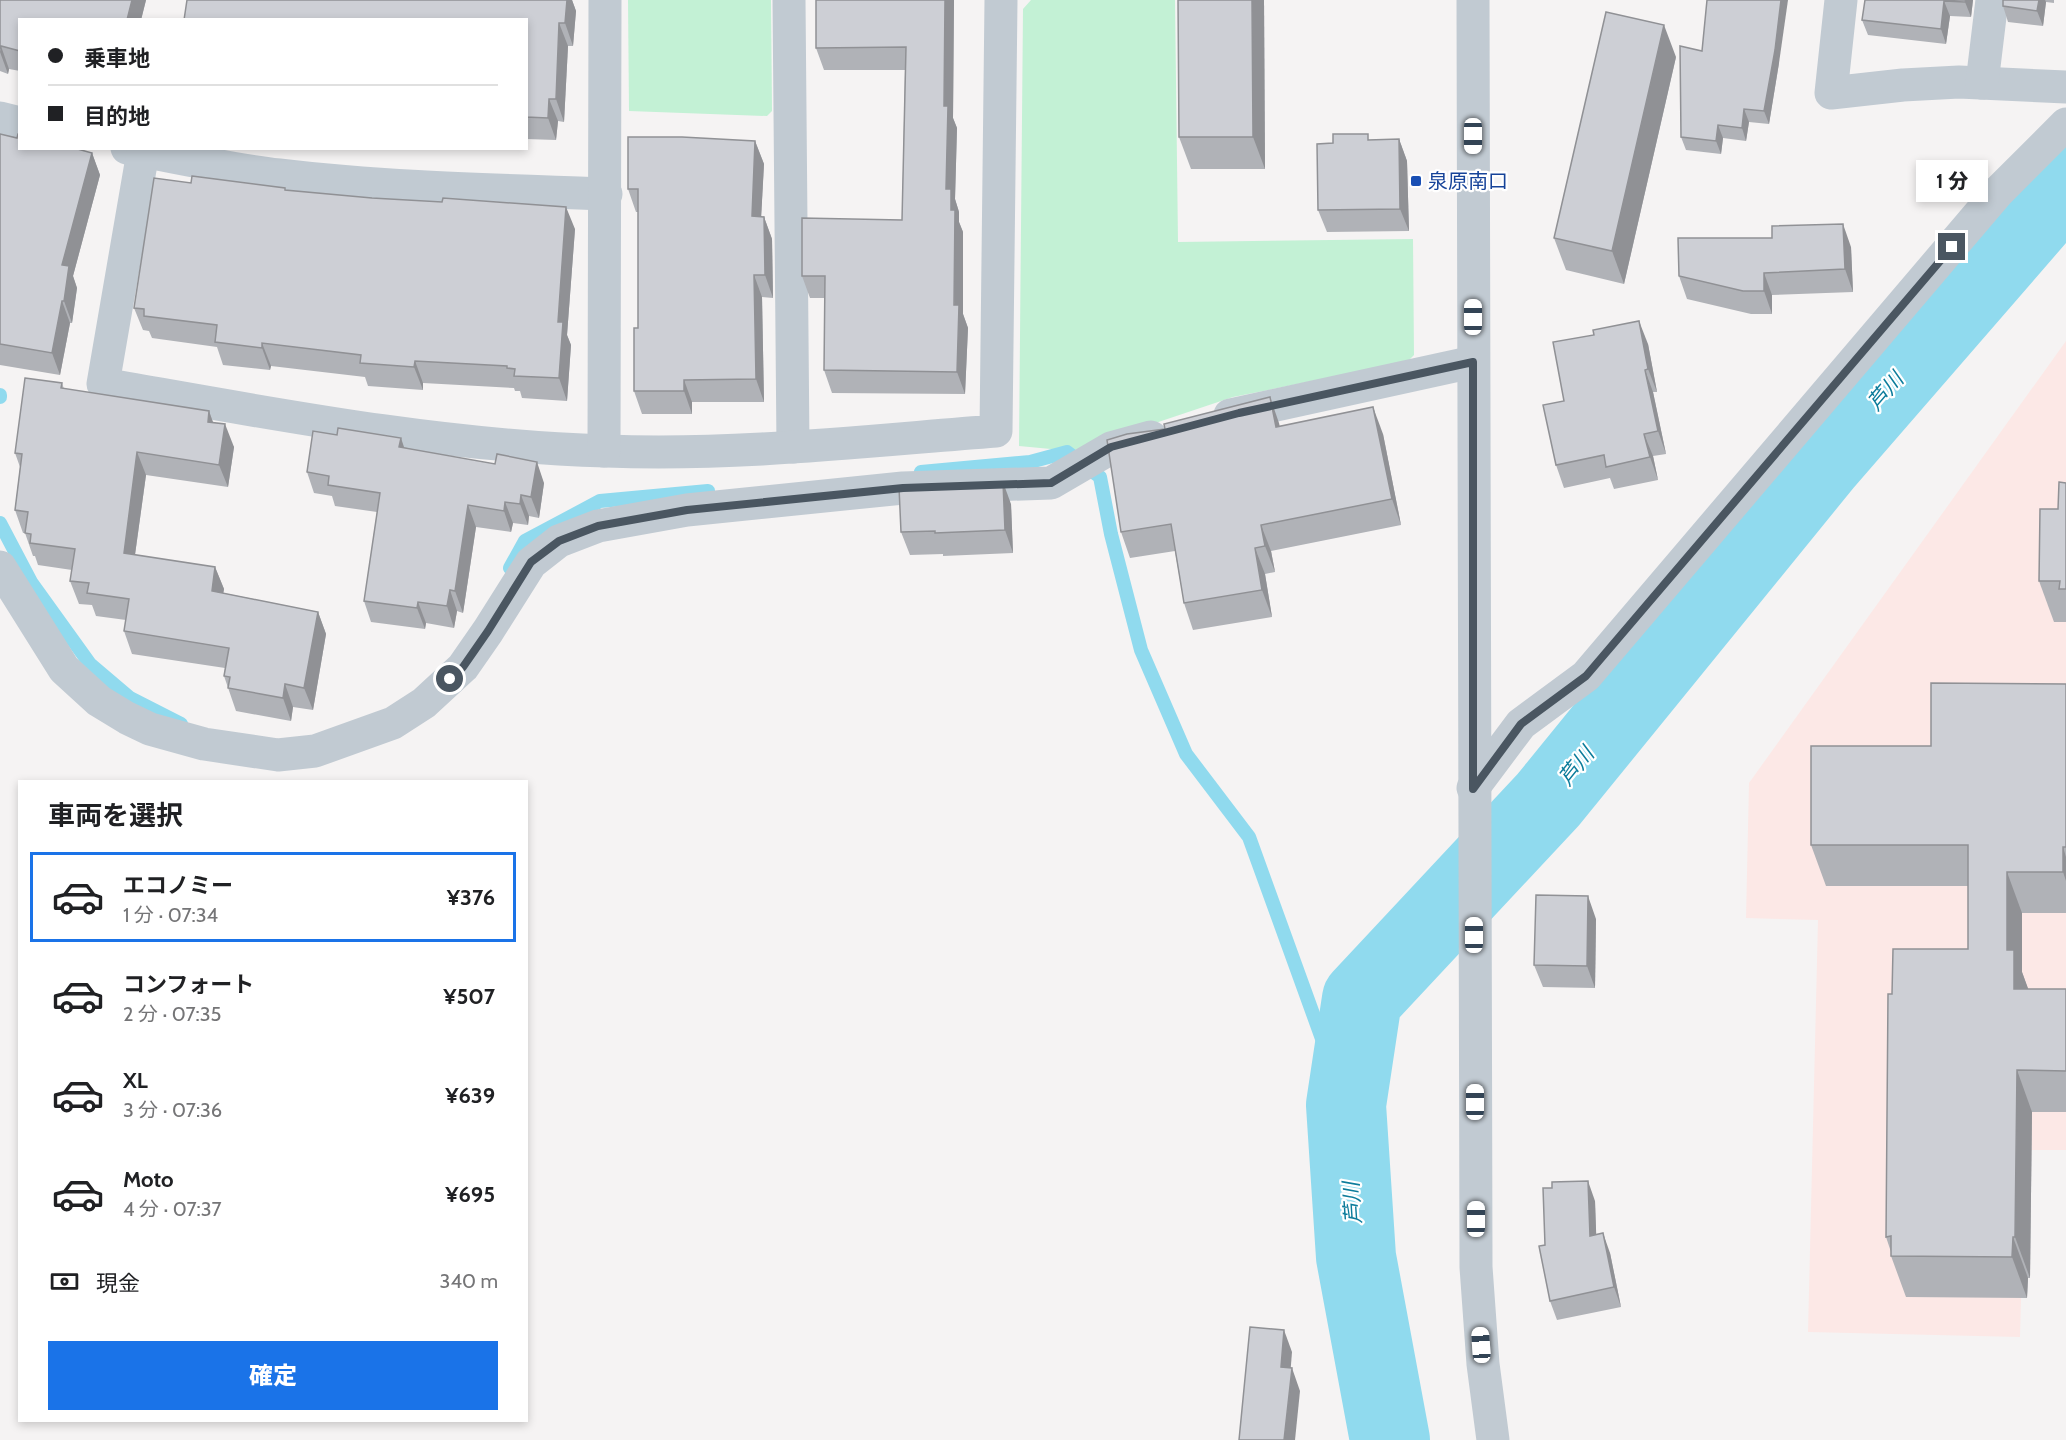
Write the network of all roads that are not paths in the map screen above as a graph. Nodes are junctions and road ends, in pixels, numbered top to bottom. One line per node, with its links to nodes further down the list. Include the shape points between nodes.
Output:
1 (605, 0): 13 (street)
2 (789, 0): 17 (street)
3 (1001, 0): 17 (street, via 996,430)
4 (1473, 0): 14 (street)
5 (1840, 0): 7 (street, via 1831,93 1903,85)
6 (1992, 0): 7 (street)
7 (1982, 83): 8 (street)
8 (2066, 87)
9 (0, 118): 10 (street)
10 (18, 122)
11 (2066, 124): 20 (street, via 1998,192 1586,676 1521,724)
12 (135, 150): 13 (street, via 279,175 412,187); 18 (street, via 103,384 350,426 481,443)
13 (606, 194): 18 (street)
14 (1473, 362): 15 (street); 20 (street)
15 (1207, 421)
16 (1175, 430): 19 (street, via 1111,447 1051,483 903,488 687,510 598,526 559,541 531,562 463,667 424,702 393,723 315,751 278,754 204,744 150,729 99,701 64,669)
17 (793, 447): 18 (street, via 689,453)
18 (604, 451)
19 (0, 567)
20 (1473, 789): 21 (street, via 1476,1267)
21 (1492, 1440)

